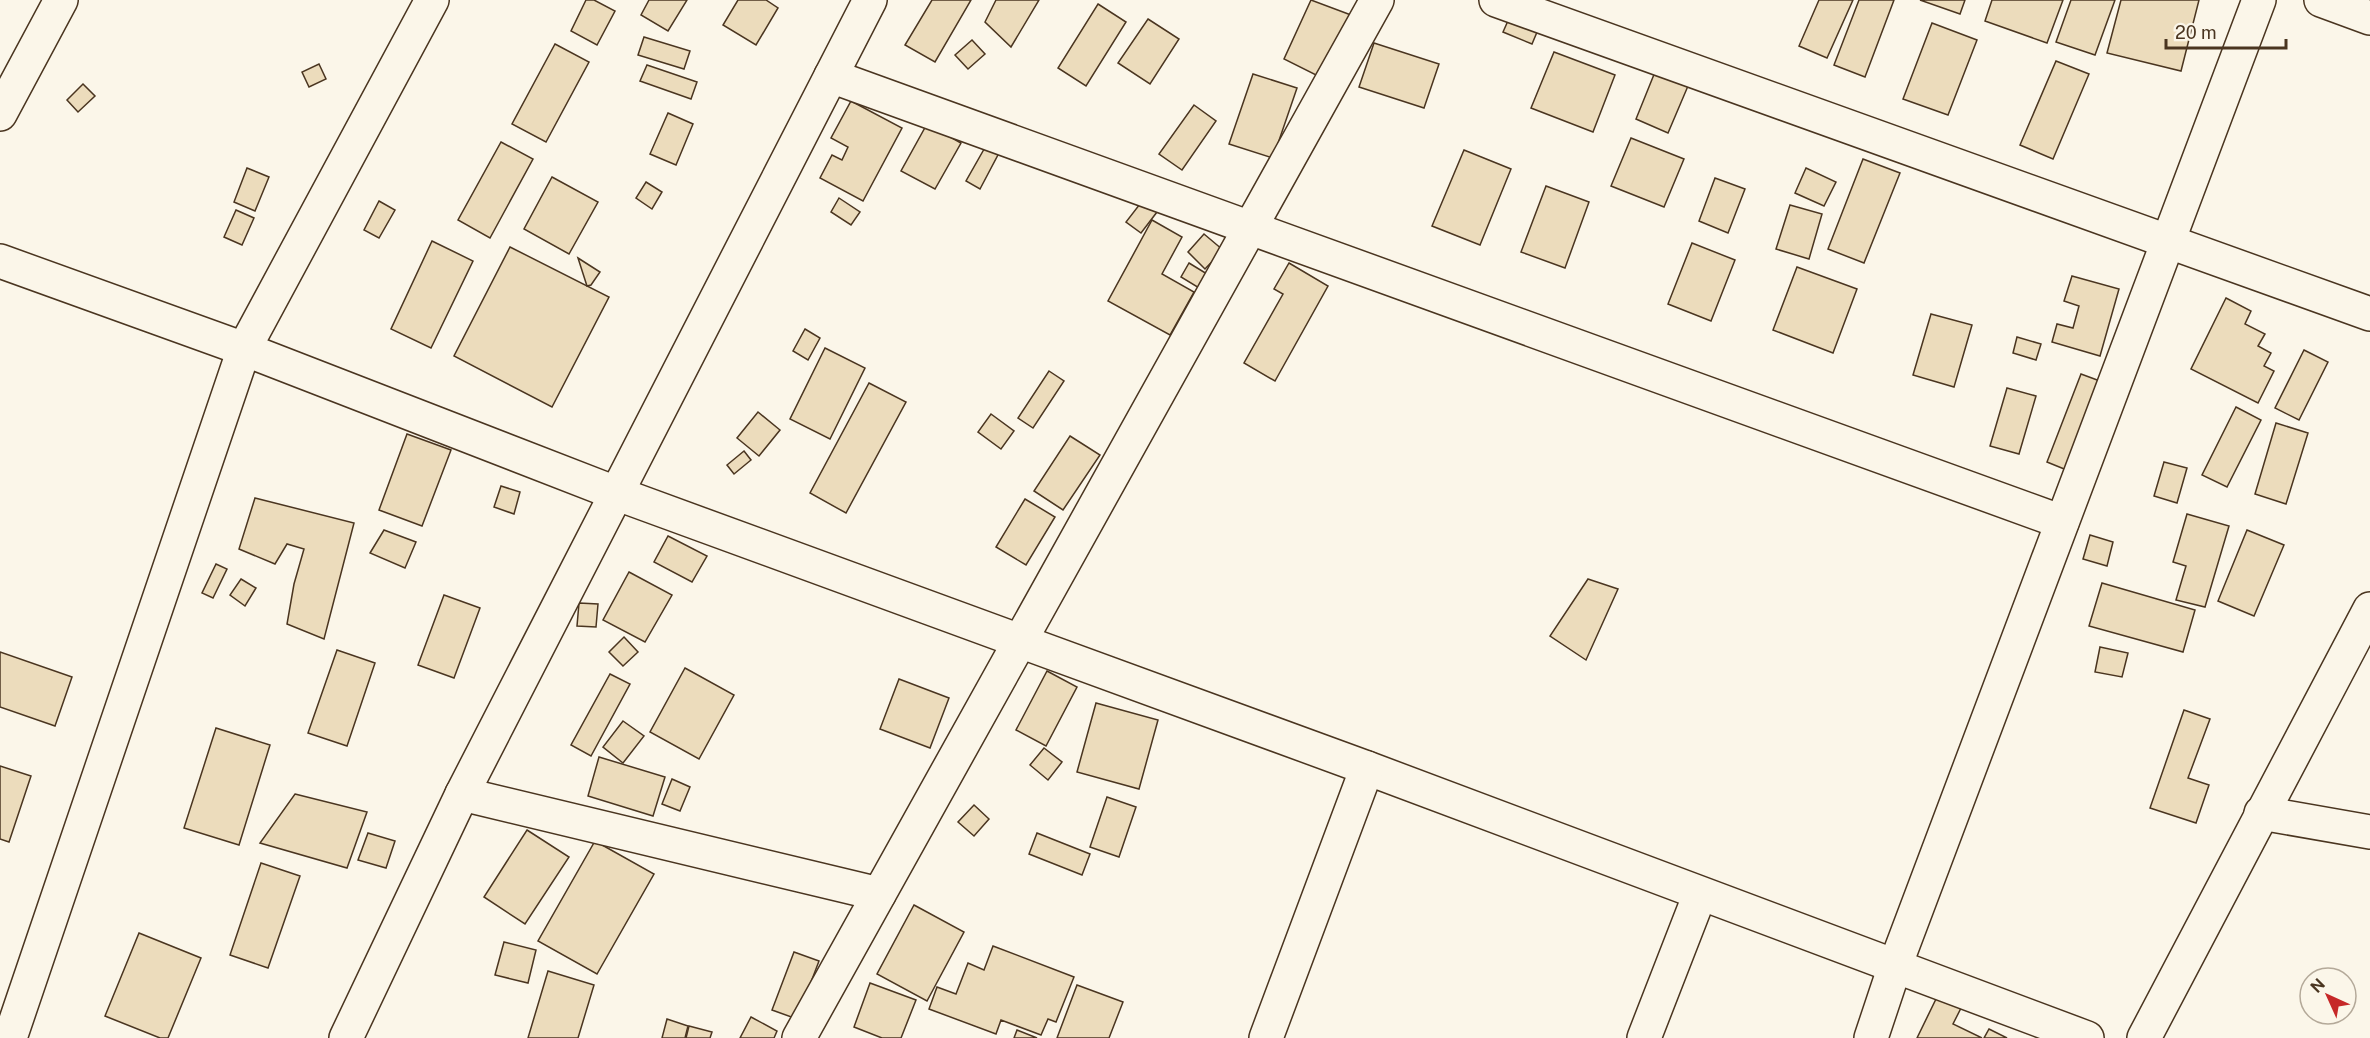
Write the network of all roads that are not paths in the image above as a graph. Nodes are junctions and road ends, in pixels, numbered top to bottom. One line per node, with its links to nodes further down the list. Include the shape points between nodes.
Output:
1 (61, 0): 10 (street)
2 (432, 0): 15 (street)
3 (870, 0): 9 (street)
4 (1377, 0): 11 (street)
5 (1496, 0): 12 (street)
6 (2259, 0): 12 (street)
7 (2321, 0): 8 (street)
8 (2370, 18)
9 (831, 76): 11 (street); 16 (street)
10 (0, 114)
11 (1249, 226): 17 (street); 19 (street)
12 (2168, 241): 14 (street); 17 (street)
13 (0, 261): 15 (street)
14 (2370, 314)
15 (244, 349): 16 (street); 27 (street)
16 (618, 494): 19 (street); 21 (street)
17 (2062, 522): 26 (street)
18 (2370, 609): 22 (street)
19 (1018, 642): 20 (street); 24 (street)
20 (1367, 768): 25 (street); 30 (street)
21 (462, 794): 24 (street); 28 (street)
22 (2261, 813): 23 (street); 34 (street)
23 (2370, 831)
24 (879, 894): 29 (street)
25 (1701, 894): 26 (street); 31 (street)
26 (1895, 966): 32 (street); 33 (street)
27 (10, 1038)
28 (346, 1038)
29 (799, 1038)
30 (1266, 1038)
31 (1644, 1038)
32 (1871, 1038)
33 (2087, 1038)
34 (2144, 1038)

